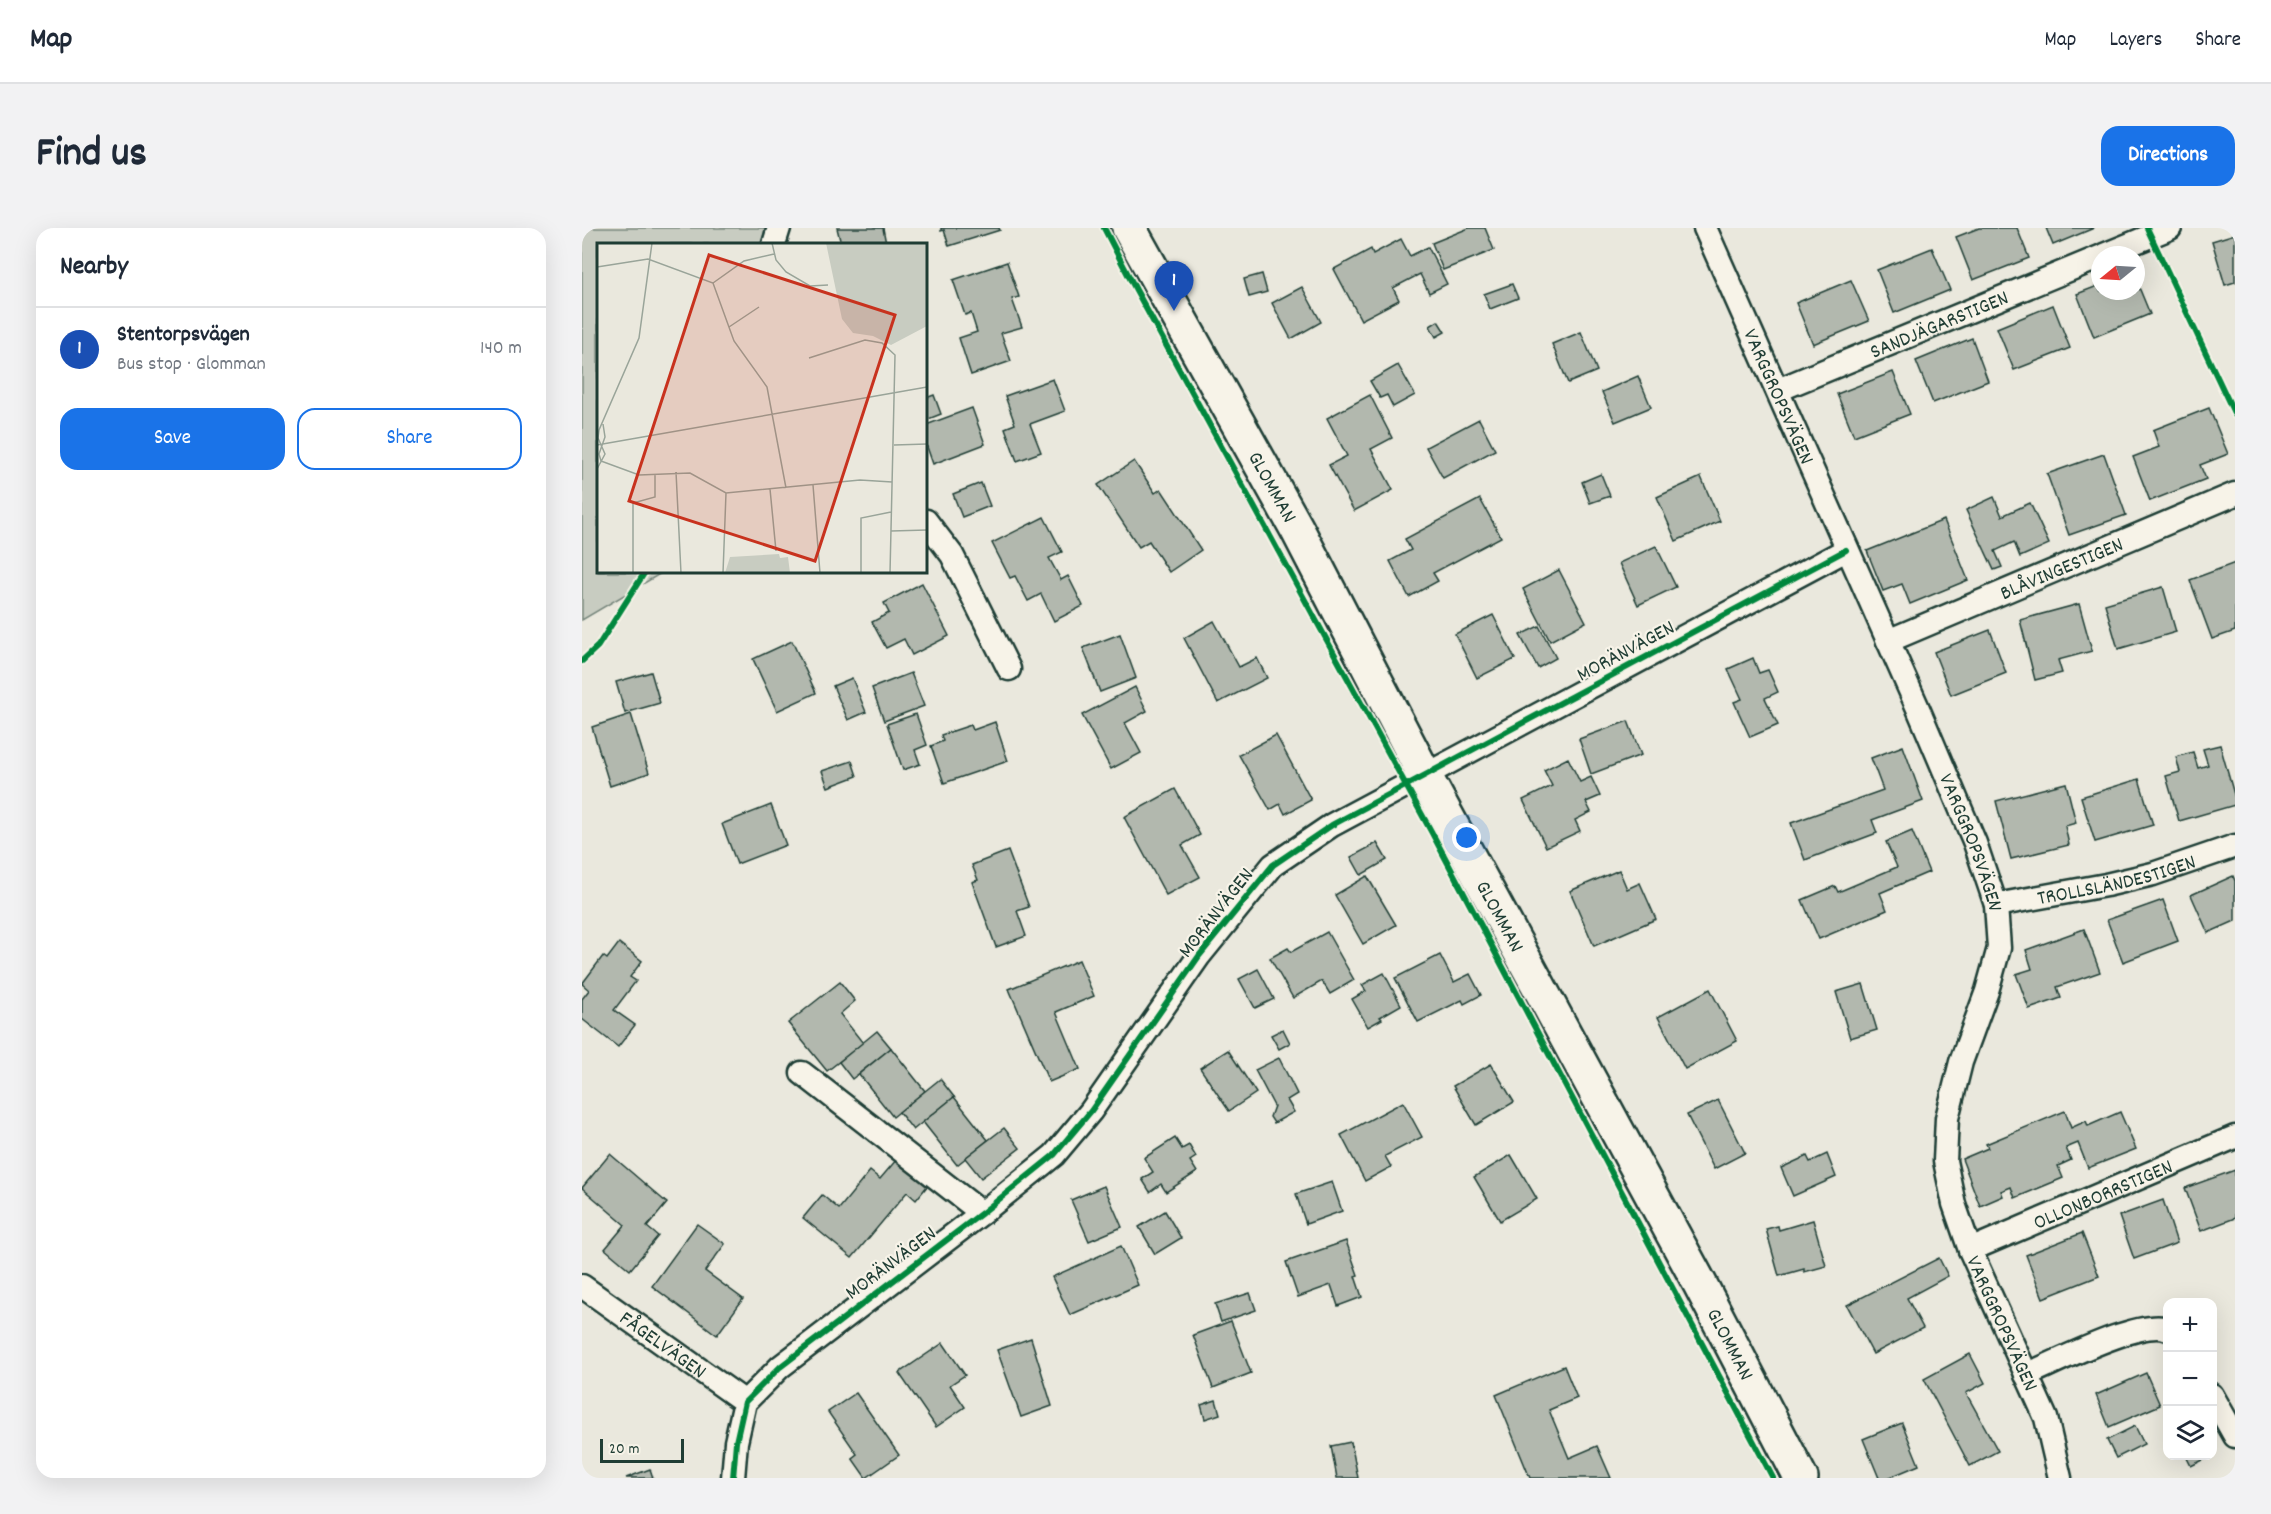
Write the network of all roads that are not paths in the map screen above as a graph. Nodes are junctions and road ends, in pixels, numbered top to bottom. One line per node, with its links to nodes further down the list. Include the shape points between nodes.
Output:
1 (779, 228): 5 (street)
2 (1129, 228): 14 (street, GLOMMAN, via 1297,530)
3 (1705, 228): 8 (street, VARGGROPSVÄGEN)
4 (2170, 228): 6 (street)
5 (774, 243)
6 (2126, 246)
7 (2091, 261): 8 (street, SANDJÄGARSTIGEN)
8 (1778, 390): 11 (street, VARGGROPSVÄGEN)
9 (2235, 494): 12 (street, BLÅVINGESTIGEN)
10 (927, 522): 13 (street, via 952,555)
11 (1846, 550): 12 (street, VARGGROPSVÄGEN); 14 (street, MORÄNVÄGEN)
12 (1888, 641): 16 (street, VARGGROPSVÄGEN, via 1975,843)
13 (1009, 669)
14 (1425, 776): 19 (street, MORÄNVÄGEN, via 1332,825 1273,865 1199,956 1091,1111 1054,1155); 28 (street, GLOMMAN)
15 (2235, 846): 16 (street, TROLLSLÄNDESTIGEN, via 2154,874)
16 (1996, 905): 20 (street, VARGGROPSVÄGEN, via 1999,948 1947,1118 1945,1161)
17 (802, 1073): 19 (street)
18 (2235, 1137): 20 (street, OLLONBORRSTIGEN)
19 (982, 1214): 24 (street, MORÄNVÄGEN, via 780,1367)
20 (1970, 1250): 23 (street, VARGGROPSVÄGEN)
21 (582, 1286): 24 (street, FÅGELVÄGEN)
22 (2163, 1327): 23 (street, via 2132,1330)
23 (2026, 1375): 29 (street, VARGGROPSVÄGEN, via 2046,1418)
24 (745, 1402): 27 (street, via 736,1442)
25 (2217, 1404): 26 (street)
26 (2235, 1436)
27 (734, 1478)
28 (1801, 1478)
29 (2060, 1478)

